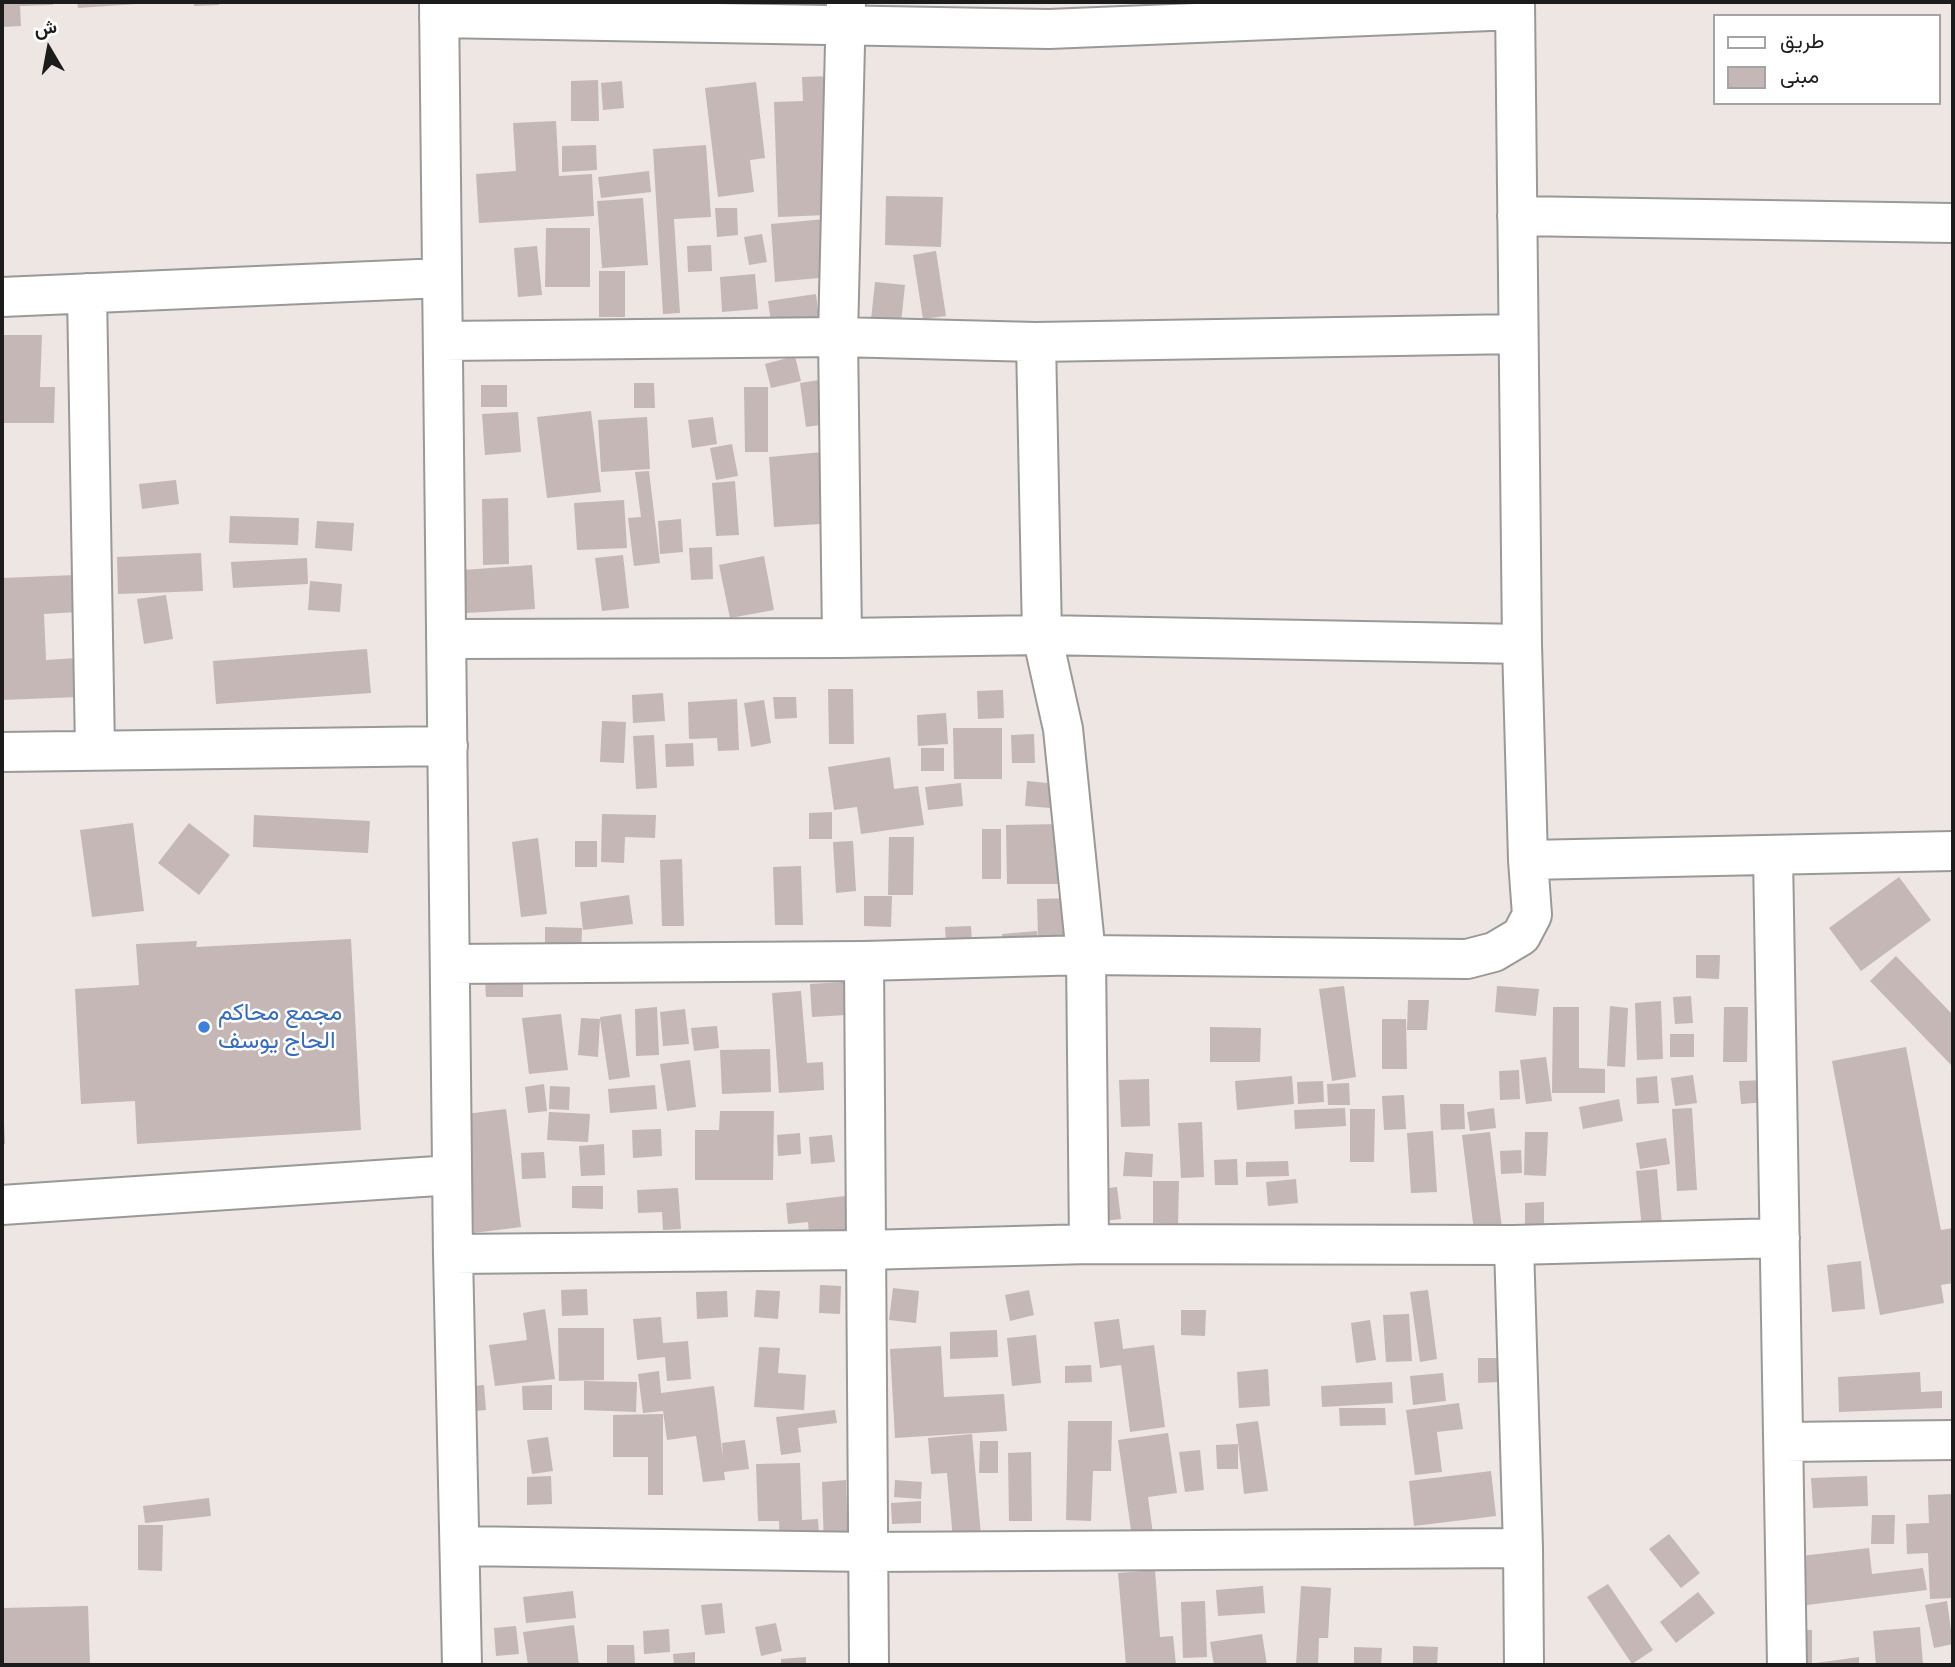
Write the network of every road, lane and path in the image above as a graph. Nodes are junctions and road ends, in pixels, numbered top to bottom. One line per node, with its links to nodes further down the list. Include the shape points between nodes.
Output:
1 (1515, 6): 4 (street); 5 (street)
2 (439, 10): 3 (street); 7 (street)
3 (845, 14): 4 (street); 11 (street)
4 (1050, 15)
5 (1517, 216): 6 (street); 10 (street)
6 (1953, 223)
7 (442, 278): 8 (street); 12 (street)
8 (87, 293): 9 (street); 19 (street)
9 (2, 297)
10 (1518, 334): 13 (street); 17 (street)
11 (838, 337): 12 (street); 13 (street); 15 (street)
12 (443, 341): 16 (street)
13 (1036, 342): 14 (street)
14 (1042, 635): 15 (street); 17 (street); 24 (street, via 1063,729)
15 (842, 638): 16 (street)
16 (446, 639): 18 (street)
17 (1522, 644): 23 (street)
18 (448, 746): 19 (street); 26 (street)
19 (95, 750): 20 (street)
20 (2, 752)
21 (1953, 851): 22 (street)
22 (1773, 855): 23 (street); 29 (street)
23 (1528, 860): 24 (street, via 1532,915 1521,936 1494,952 1467,959)
24 (1086, 955): 25 (street); 30 (street)
25 (864, 961): 26 (street); 32 (street)
26 (450, 964): 27 (street)
27 (453, 1174): 28 (street); 33 (street)
28 (2, 1205)
29 (1780, 1238): 31 (street); 35 (street)
30 (1089, 1244): 31 (street); 32 (street)
31 (1514, 1245): 37 (street)
32 (865, 1250): 33 (street); 38 (street)
33 (453, 1254): 36 (street)
34 (1953, 1440): 35 (street)
35 (1784, 1442): 42 (street)
36 (460, 1546): 38 (street); 39 (street)
37 (1523, 1548): 38 (street); 41 (street)
38 (869, 1552): 40 (street)
39 (462, 1665)
40 (869, 1665)
41 (1524, 1665)
42 (1787, 1665)

